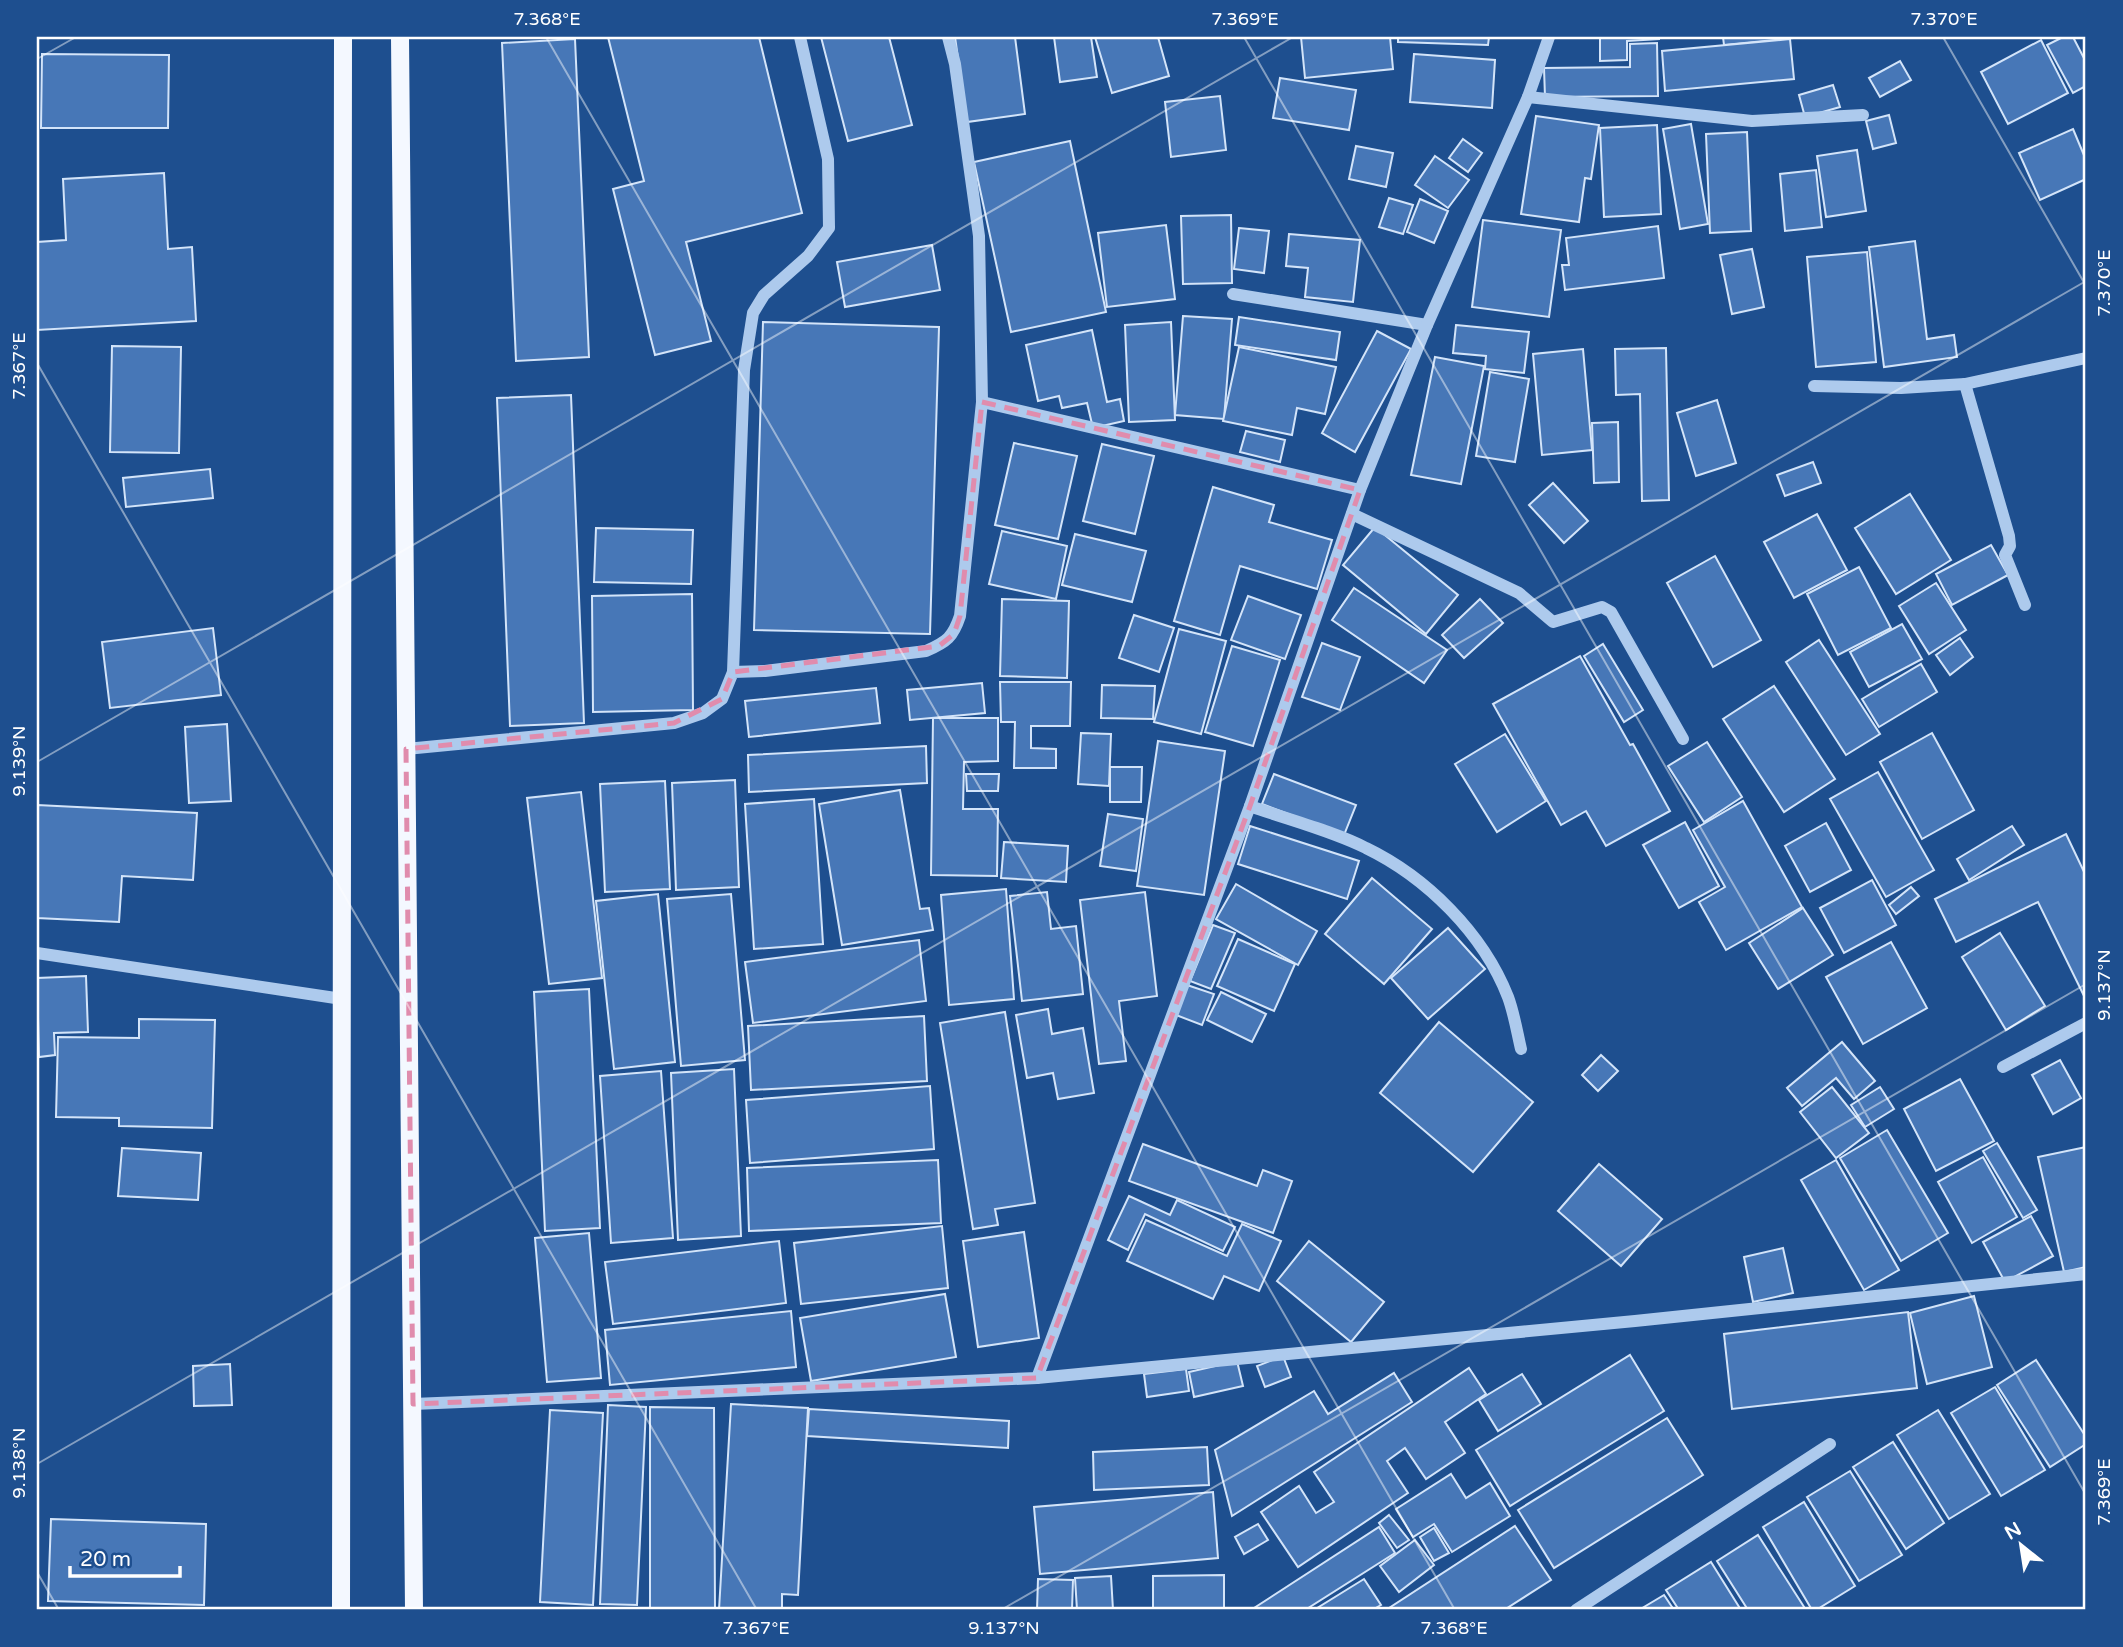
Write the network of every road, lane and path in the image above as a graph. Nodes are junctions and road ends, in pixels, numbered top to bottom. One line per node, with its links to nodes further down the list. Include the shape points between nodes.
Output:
1 (343, 37): 22 (main road)
2 (400, 37): 19 (main road)
3 (800, 37): 17 (street, via 828,159 830,228 808,256 764,295 753,313 744,370)
4 (948, 37): 13 (street, via 979,236)
5 (1549, 37): 6 (street)
6 (1528, 97): 7 (street, via 1752,121); 9 (street)
7 (1863, 115)
8 (1233, 294): 9 (street)
9 (1427, 325): 14 (street)
10 (2086, 358): 11 (street)
11 (1965, 384): 12 (street); 16 (street, via 2009,536 2005,555)
12 (1814, 386)
13 (982, 402): 14 (street); 17 (street, via 960,616 954,634 926,651)
14 (1360, 491): 15 (street)
15 (1352, 514): 18 (street, via 1519,593 1553,622 1602,607 1611,612); 20 (street)
16 (2025, 605)
17 (733, 672): 19 (street, via 722,699 703,713 674,723)
18 (1684, 739)
19 (406, 749): 28 (main road)
20 (1250, 806): 24 (street, via 1364,847 1410,872 1448,906 1484,953 1508,997); 27 (street)
21 (37, 953): 22 (street)
22 (342, 999): 30 (main road)
23 (2086, 1023): 25 (street)
24 (1521, 1049)
25 (2003, 1067)
26 (2086, 1274): 27 (street)
27 (1037, 1378): 28 (street)
28 (413, 1404): 31 (main road)
29 (1830, 1444): 32 (street)
30 (341, 1610)
31 (414, 1610)
32 (1576, 1610)

